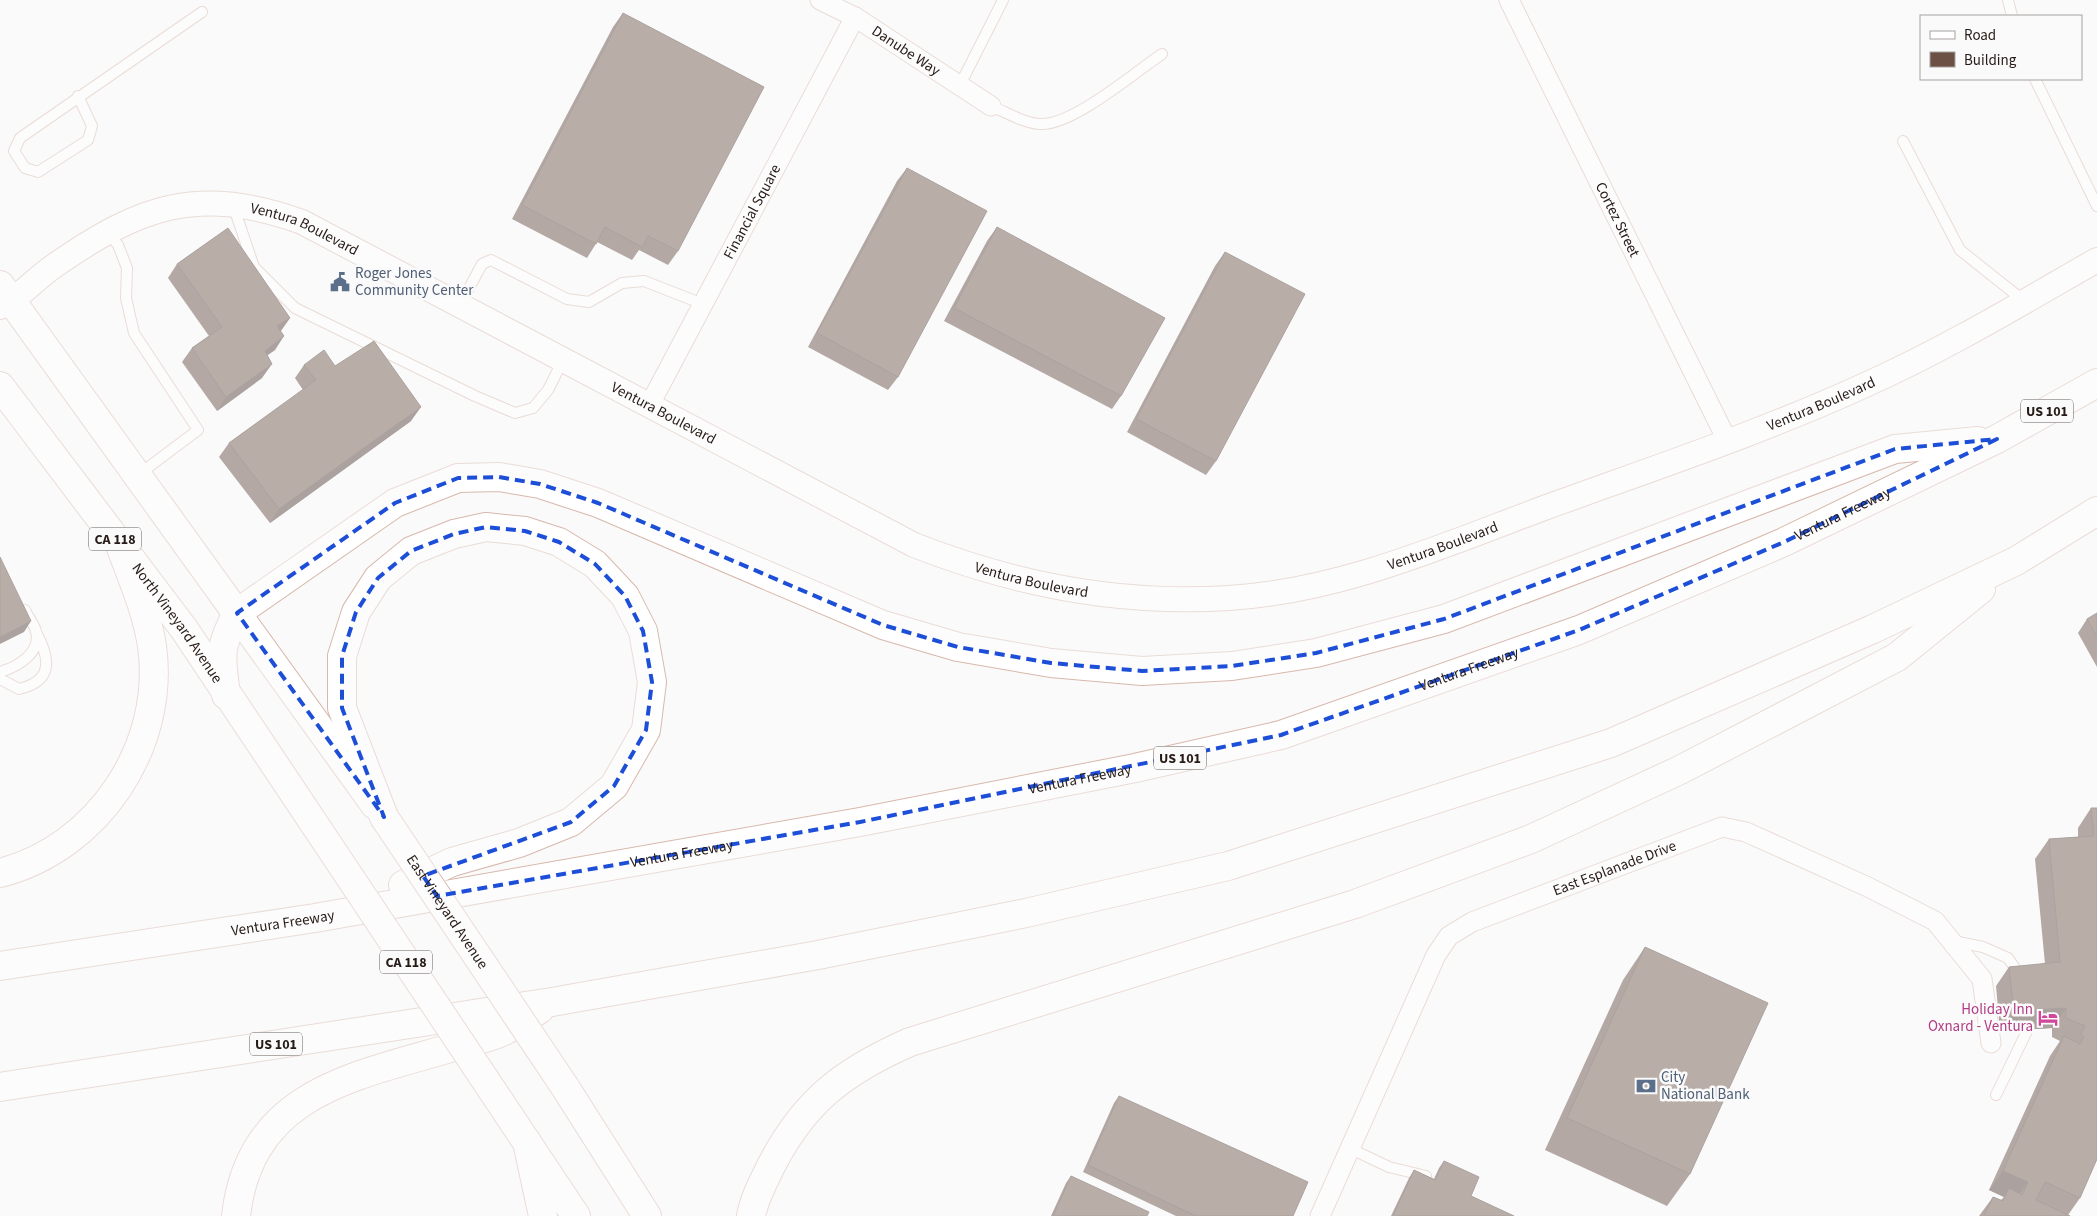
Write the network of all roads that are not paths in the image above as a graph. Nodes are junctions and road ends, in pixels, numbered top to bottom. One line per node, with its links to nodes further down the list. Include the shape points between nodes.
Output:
1 (820, 0): 7 (street, Danube Way)
2 (1004, 0): 10 (lane)
3 (1509, 0): 27 (street, Cortez Street)
4 (2008, 0): 6 (lane)
5 (202, 12): 11 (lane)
6 (2012, 15)
7 (855, 17): 10 (street, Danube Way); 19 (street, Financial Square)
8 (1162, 54): 12 (lane, via 1054,124 1038,124)
9 (2035, 80): 15 (lane)
10 (960, 85): 12 (street, Danube Way)
11 (78, 96): 11 (lane, via 20,138 14,151 25,168 38,172 88,140 92,126)
12 (991, 106)
13 (1904, 141): 18 (lane, via 1960,250)
14 (233, 204): 16 (street, Ventura Boulevard, via 197,203 162,209); 21 (street, Ventura Boulevard, via 268,210 302,222); 22 (lane, via 254,267 295,308 475,396 515,413 533,408 548,390)
15 (2097, 206)
16 (107, 231): 20 (street, Ventura Boulevard); 28 (lane, via 118,245 127,268 126,298 134,333 198,430)
17 (2097, 260): 18 (street, Ventura Boulevard)
18 (2025, 302): 27 (street, Ventura Boulevard, via 1861,387)
19 (703, 304): 21 (lane, via 644,281 622,283 589,302 567,298 491,260 482,264); 25 (street, Financial Square)
20 (3, 305): 28 (main road, via 46,350)
21 (460, 305): 22 (street, Ventura Boulevard)
22 (563, 360): 25 (street, Ventura Boulevard)
23 (2097, 383): 26 (main road, Ventura Freeway / US 101)
24 (0, 386): 30 (main road, North Vineyard Avenue / CA 118)
25 (649, 406): 27 (street, Ventura Boulevard, via 877,527 956,562 1023,582 1089,594 1160,600 1271,594 1346,578)
26 (1997, 439): 33 (main road, via 1895,449 1444,619 1316,652 1232,666 1142,671 1051,663 958,647 883,625 598,503 540,484 499,477 458,478 395,503); 40 (main road, Ventura Freeway / US 101, via 1784,542 1579,630 1281,735 1135,768 860,822)
27 (1727, 440)
28 (138, 476): 33 (main road)
29 (2097, 512): 31 (main road, US 101)
30 (122, 548): 37 (main road, North Vineyard Avenue / CA 118, via 184,629); 39 (main road, via 139,594 152,646 154,691 146,728 132,764 110,800 88,824 63,845 34,861)
31 (2016, 561): 44 (main road, US 101, via 1873,629 1611,743 1228,866 1026,913 818,955); 56 (main road, via 1897,656 1680,770 1531,839 1355,904 910,1042 870,1060 815,1102 794,1127 762,1184)
32 (18, 597): 34 (lane)
33 (238, 613): 37 (main road, via 224,638 221,655); 38 (main road, East Vineyard Avenue)
34 (36, 632): 35 (lane, via 36,642 28,657); 36 (lane, via 47,654 45,673 40,680 18,689)
35 (0, 672)
36 (0, 680)
37 (226, 695): 49 (main road, CA 118, bridge)
38 (384, 817): 40 (main road, via 342,708 342,656 356,612 378,578 411,551 454,534 486,527 525,531 559,542 595,564 625,596 643,631 652,682 646,730 614,786 571,822 519,843 452,862); 55 (main road, East Vineyard Avenue, bridge, via 565,1087)
39 (0, 872)
40 (345, 912): 42 (main road, Ventura Freeway / US 101)
41 (1952, 940): 43 (lane, via 1983,947 2008,958); 46 (street, East Esplanade Drive, via 1982,979); 50 (street, East Esplanade Drive, via 1935,921 1868,887 1746,832 1722,828 1472,922 1449,936 1436,955)
42 (0, 966)
43 (2026, 984)
44 (552, 1002): 47 (main road, US 101); 52 (main road, via 504,1031 338,1082 305,1099 277,1123 256,1152 242,1186)
45 (2028, 1029): 48 (lane)
46 (1991, 1043)
47 (0, 1087)
48 (1996, 1095)
49 (527, 1142): 53 (main road); 54 (main road)
50 (1351, 1149): 51 (lane, via 1390,1167 1418,1173); 57 (street, East Esplanade Drive)
51 (1435, 1181)
52 (236, 1216)
53 (543, 1216)
54 (576, 1216)
55 (647, 1216)
56 (751, 1216)
57 (1320, 1216)

